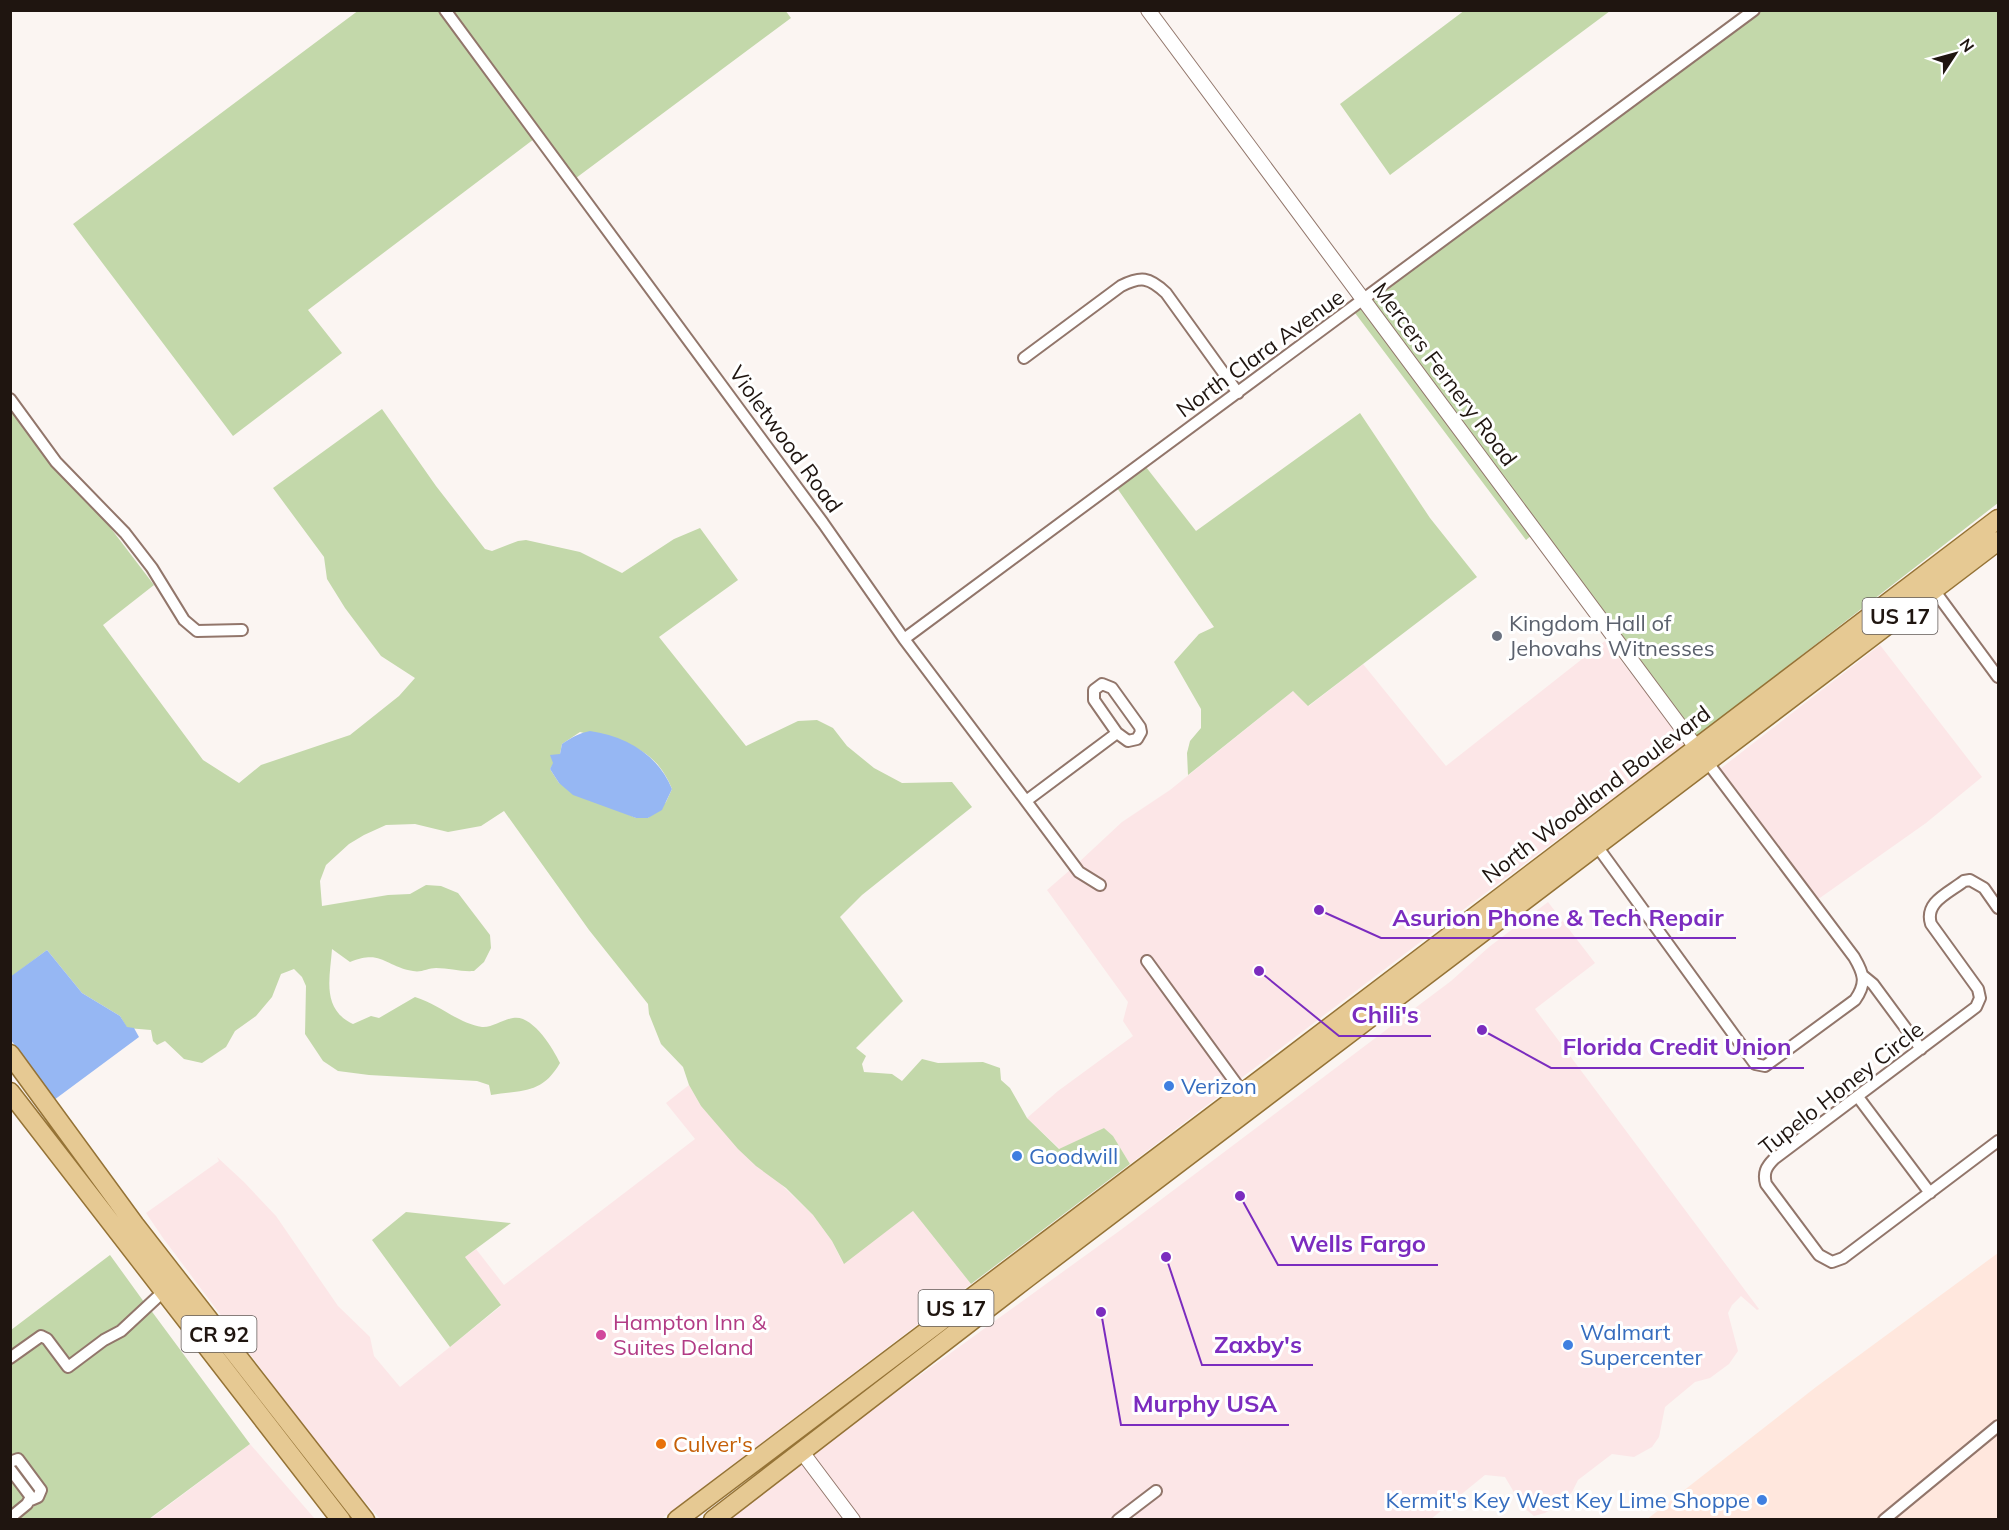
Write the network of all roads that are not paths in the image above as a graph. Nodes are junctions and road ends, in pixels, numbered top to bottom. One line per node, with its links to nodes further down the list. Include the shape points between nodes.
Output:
1 (446, 10): 12 (street, Violetwood Road)
2 (1148, 10): 4 (street, Mercers Fernery Road)
3 (1754, 10): 4 (street, North Clara Avenue)
4 (1364, 300): 6 (street, North Clara Avenue); 15 (street, Mercers Fernery Road)
5 (1024, 358): 6 (street, via 1120,286 1144,279 1166,292)
6 (1238, 393): 12 (street, North Clara Avenue)
7 (10, 399): 11 (street, via 56,462 125,533 184,620 197,631)
8 (1998, 519): 10 (main road, North Woodland Boulevard / US 17)
9 (1998, 541): 10 (main road, North Woodland Boulevard / US 17)
10 (1928, 583): 13 (street); 15 (main road, North Woodland Boulevard / US 17)
11 (242, 630)
12 (904, 639): 16 (street, Violetwood Road)
13 (1998, 677)
14 (1118, 733): 14 (street, via 1094,700 1094,690 1102,684 1112,688 1141,732 1137,739 1128,741); 16 (street)
15 (1702, 755): 17 (main road, North Woodland Boulevard / US 17); 21 (street, via 1854,957)
16 (1026, 801): 18 (street, Violetwood Road, via 1079,872)
17 (1592, 839): 21 (street, via 1755,1064 1764,1066 1856,1000 1863,989); 26 (main road, North Woodland Boulevard / US 17)
18 (1100, 885)
19 (1998, 908): 22 (street, Tupelo Honey Circle, via 1984,888 1970,880 1934,903 1929,916 1931,924 1978,989 1980,998 1976,1007)
20 (1147, 961): 26 (street)
21 (1862, 975): 22 (street)
22 (1921, 1049): 25 (street, Tupelo Honey Circle)
23 (10, 1054): 29 (main road, CR 92)
24 (10, 1092): 29 (main road, CR 92)
25 (1858, 1097): 28 (street); 28 (street, Tupelo Honey Circle, via 1774,1159 1763,1175 1819,1255 1832,1262 1843,1258)
26 (1249, 1100): 30 (main road, North Woodland Boulevard / US 17); 32 (main road, North Woodland Boulevard / US 17)
27 (1998, 1141): 28 (street, Tupelo Honey Circle)
28 (1930, 1193)
29 (127, 1230): 33 (main road, CR 92); 35 (main road, CR 92)
30 (1047, 1240): 31 (main road, North Woodland Boulevard / US 17); 32 (main road, via 1031,1261)
31 (1013, 1267): 34 (main road, via 1013,1281); 37 (main road, North Woodland Boulevard / US 17)
32 (1027, 1278): 34 (main road, North Woodland Boulevard / US 17)
33 (164, 1291): 35 (main road, CR 92); 36 (street, via 121,1331 68,1367 40,1336)
34 (1003, 1297): 42 (main road, North Woodland Boulevard / US 17)
35 (216, 1343): 40 (main road, CR 92); 41 (main road, CR 92)
36 (10, 1358)
37 (866, 1376): 39 (main road, North Woodland Boulevard / US 17); 42 (main road, via 839,1408 808,1432)
38 (1998, 1426): 57 (street)
39 (793, 1431): 44 (main road, via 790,1452); 47 (main road, North Woodland Boulevard / US 17)
40 (304, 1442): 41 (main road); 49 (main road, CR 92)
41 (286, 1449): 52 (main road, CR 92)
42 (802, 1452): 44 (main road, North Woodland Boulevard / US 17); 56 (street)
43 (10, 1461): 48 (street, via 18,1459 41,1490 39,1497)
44 (782, 1467): 55 (main road, North Woodland Boulevard / US 17)
45 (10, 1469): 48 (street)
46 (1156, 1491): 51 (street)
47 (707, 1497): 53 (main road, North Woodland Boulevard / US 17); 54 (main road)
48 (31, 1500): 50 (street)
49 (360, 1517)
50 (10, 1518)
51 (1124, 1518)
52 (341, 1520)
53 (677, 1520)
54 (692, 1520)
55 (713, 1520)
56 (853, 1520)
57 (1884, 1520)

